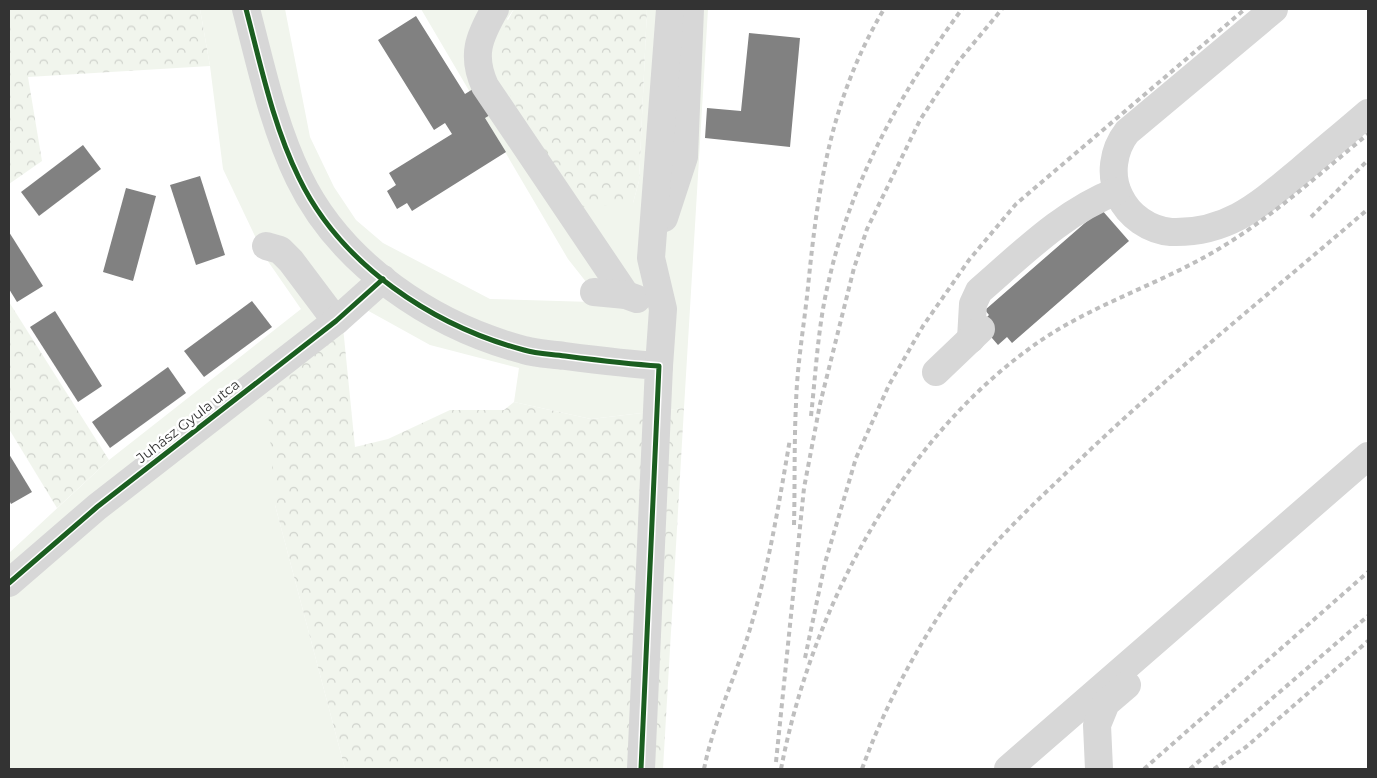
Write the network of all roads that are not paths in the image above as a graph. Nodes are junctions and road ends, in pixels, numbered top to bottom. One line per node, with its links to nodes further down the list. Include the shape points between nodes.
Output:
1 (246, 9): 10 (street, via 273,113 300,180 322,216 346,245)
2 (495, 9): 12 (street, via 484,28 477,58 478,71)
3 (670, 9): 9 (street)
4 (690, 9): 9 (street, via 684,157)
5 (1274, 9): 7 (street, via 1127,132 1114,159)
6 (1368, 113): 7 (street, via 1261,203 1214,228 1188,232 1156,229 1132,214)
7 (1117, 191): 16 (street, via 1063,218 980,291 973,304 976,334)
8 (266, 246): 14 (street, via 280,250 291,261)
9 (651, 258): 13 (street)
10 (383, 279): 14 (street, Juhász Gyula utca); 15 (street, via 430,313 479,336 526,351)
11 (594, 292): 12 (street)
12 (626, 294): 13 (street)
13 (663, 309): 15 (street)
14 (336, 320): 18 (street, Juhász Gyula utca, via 97,506)
15 (659, 366): 21 (street)
16 (936, 372)
17 (1368, 456): 19 (street)
18 (9, 583)
19 (1201, 602): 20 (street); 22 (street, via 1190,627 1106,703 1097,725)
20 (1018, 765)
21 (641, 769)
22 (1099, 769)

